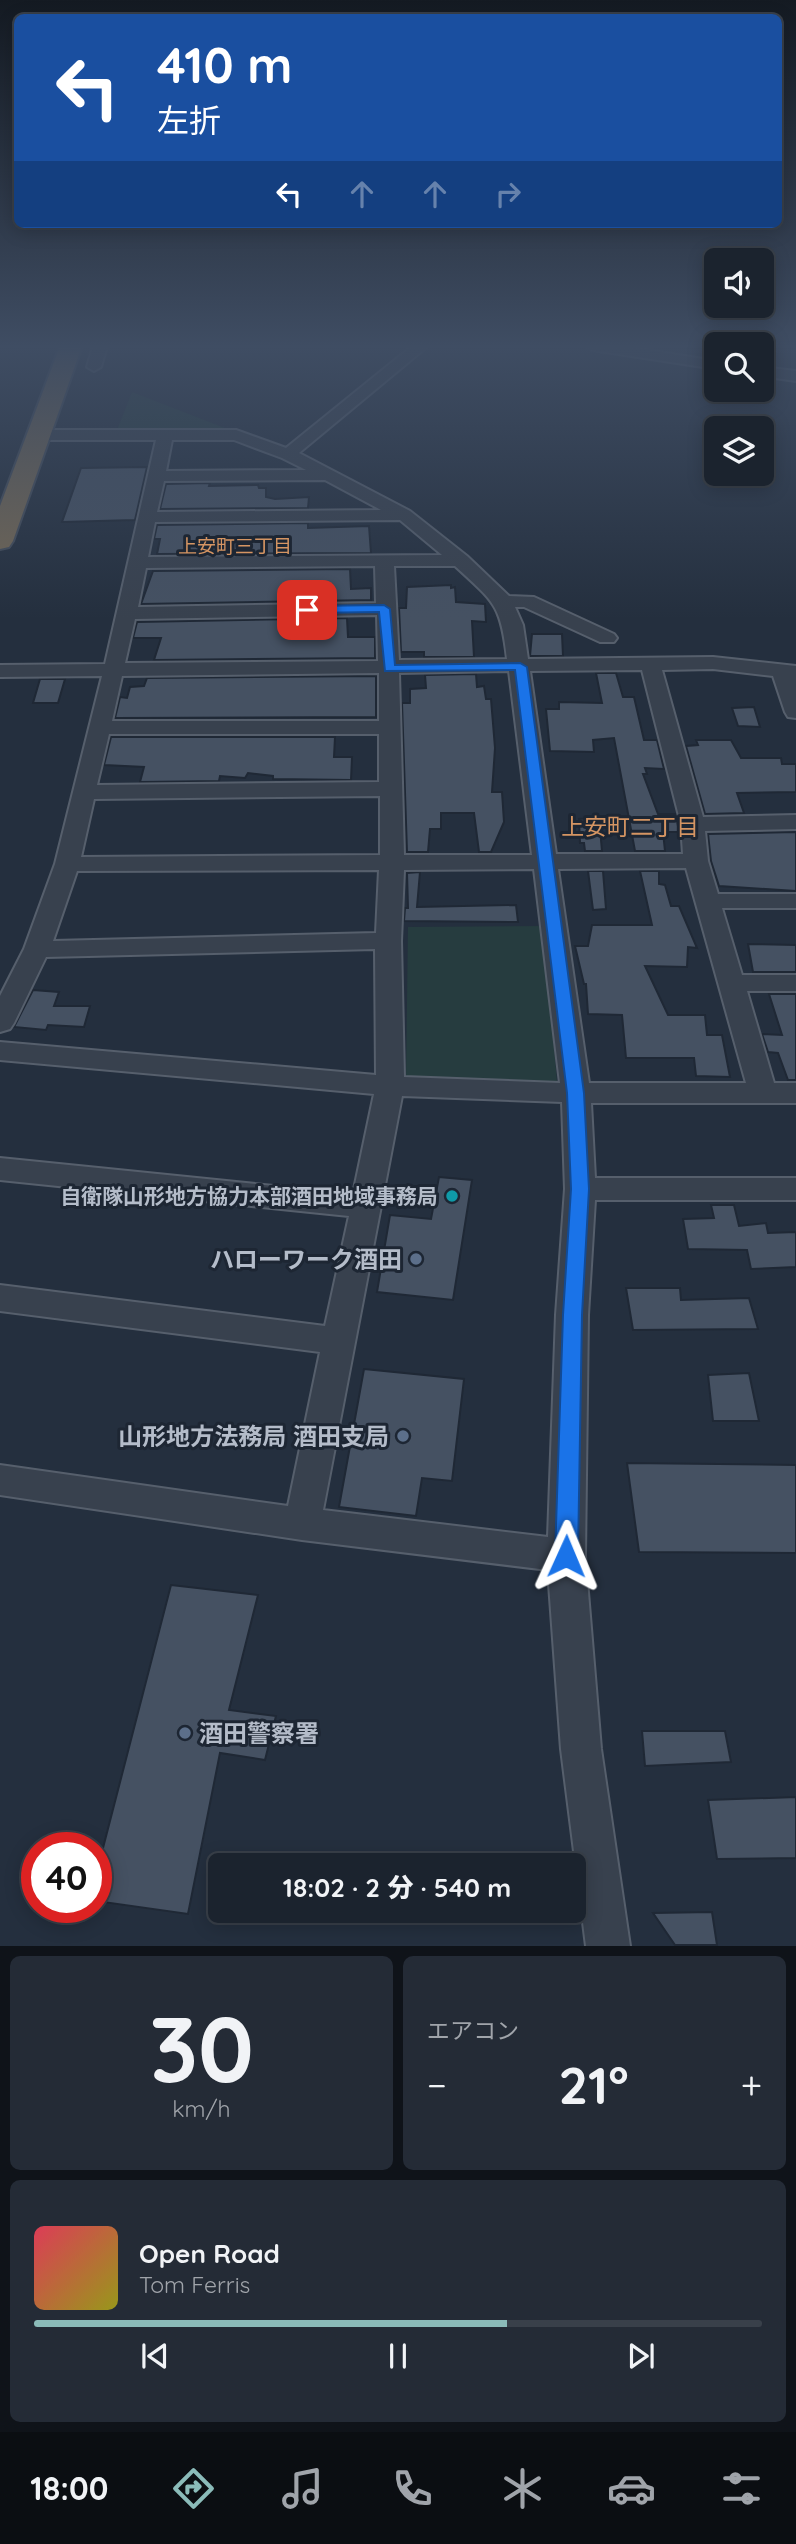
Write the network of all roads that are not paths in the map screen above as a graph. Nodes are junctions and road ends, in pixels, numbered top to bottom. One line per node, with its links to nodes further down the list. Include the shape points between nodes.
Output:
1 (38, 437): 10 (highway)
2 (164, 437): 7 (street)
3 (241, 437): 5 (street)
4 (309, 437): 5 (street)
5 (288, 454): 6 (street)
6 (329, 475): 7 (street); 8 (street)
7 (156, 476): 9 (street)
8 (404, 515): 9 (street); 12 (street)
9 (146, 517): 13 (street)
10 (0, 541)
11 (384, 560): 12 (street); 13 (street); 15 (street)
12 (460, 560): 14 (street)
13 (137, 563): 16 (street)
14 (503, 602): 17 (street, via 527,601); 19 (street, via 513,625)
15 (384, 609): 16 (street); 20 (street)
16 (127, 613): 22 (street)
17 (607, 638)
18 (651, 666): 19 (street); 23 (street, via 713,663); 30 (street)
19 (520, 667): 20 (street); 32 (street)
20 (389, 668): 22 (street); 25 (street)
21 (0, 671): 22 (street)
22 (112, 671): 26 (street)
23 (789, 671): 24 (street)
24 (796, 712)
25 (390, 727): 26 (street); 27 (street)
26 (99, 728): 28 (street)
27 (390, 789): 28 (street); 33 (street)
28 (84, 792): 34 (street)
29 (796, 822): 30 (street)
30 (693, 824): 31 (street)
31 (696, 861): 32 (street); 35 (street)
32 (546, 862): 33 (street); 44 (street)
33 (392, 863): 34 (street); 37 (street)
34 (67, 864): 38 (street)
35 (707, 901): 36 (street); 39 (street)
36 (796, 901)
37 (388, 941): 38 (street); 43 (street)
38 (37, 949): 41 (street)
39 (731, 983): 40 (street); 46 (street)
40 (796, 983)
41 (0, 1023)
42 (0, 1051): 43 (street)
43 (390, 1086): 44 (street); 50 (street)
44 (576, 1093): 46 (street); 48 (street)
45 (796, 1093): 46 (street)
46 (763, 1094)
47 (0, 1169): 50 (street)
48 (580, 1189): 49 (street); 55 (street)
49 (796, 1189)
50 (365, 1206): 52 (street)
51 (0, 1298): 52 (street)
52 (337, 1341): 54 (street)
53 (0, 1480): 54 (street)
54 (302, 1524): 55 (street)
55 (566, 1556): 56 (street, via 581,1749)
56 (608, 1945)

